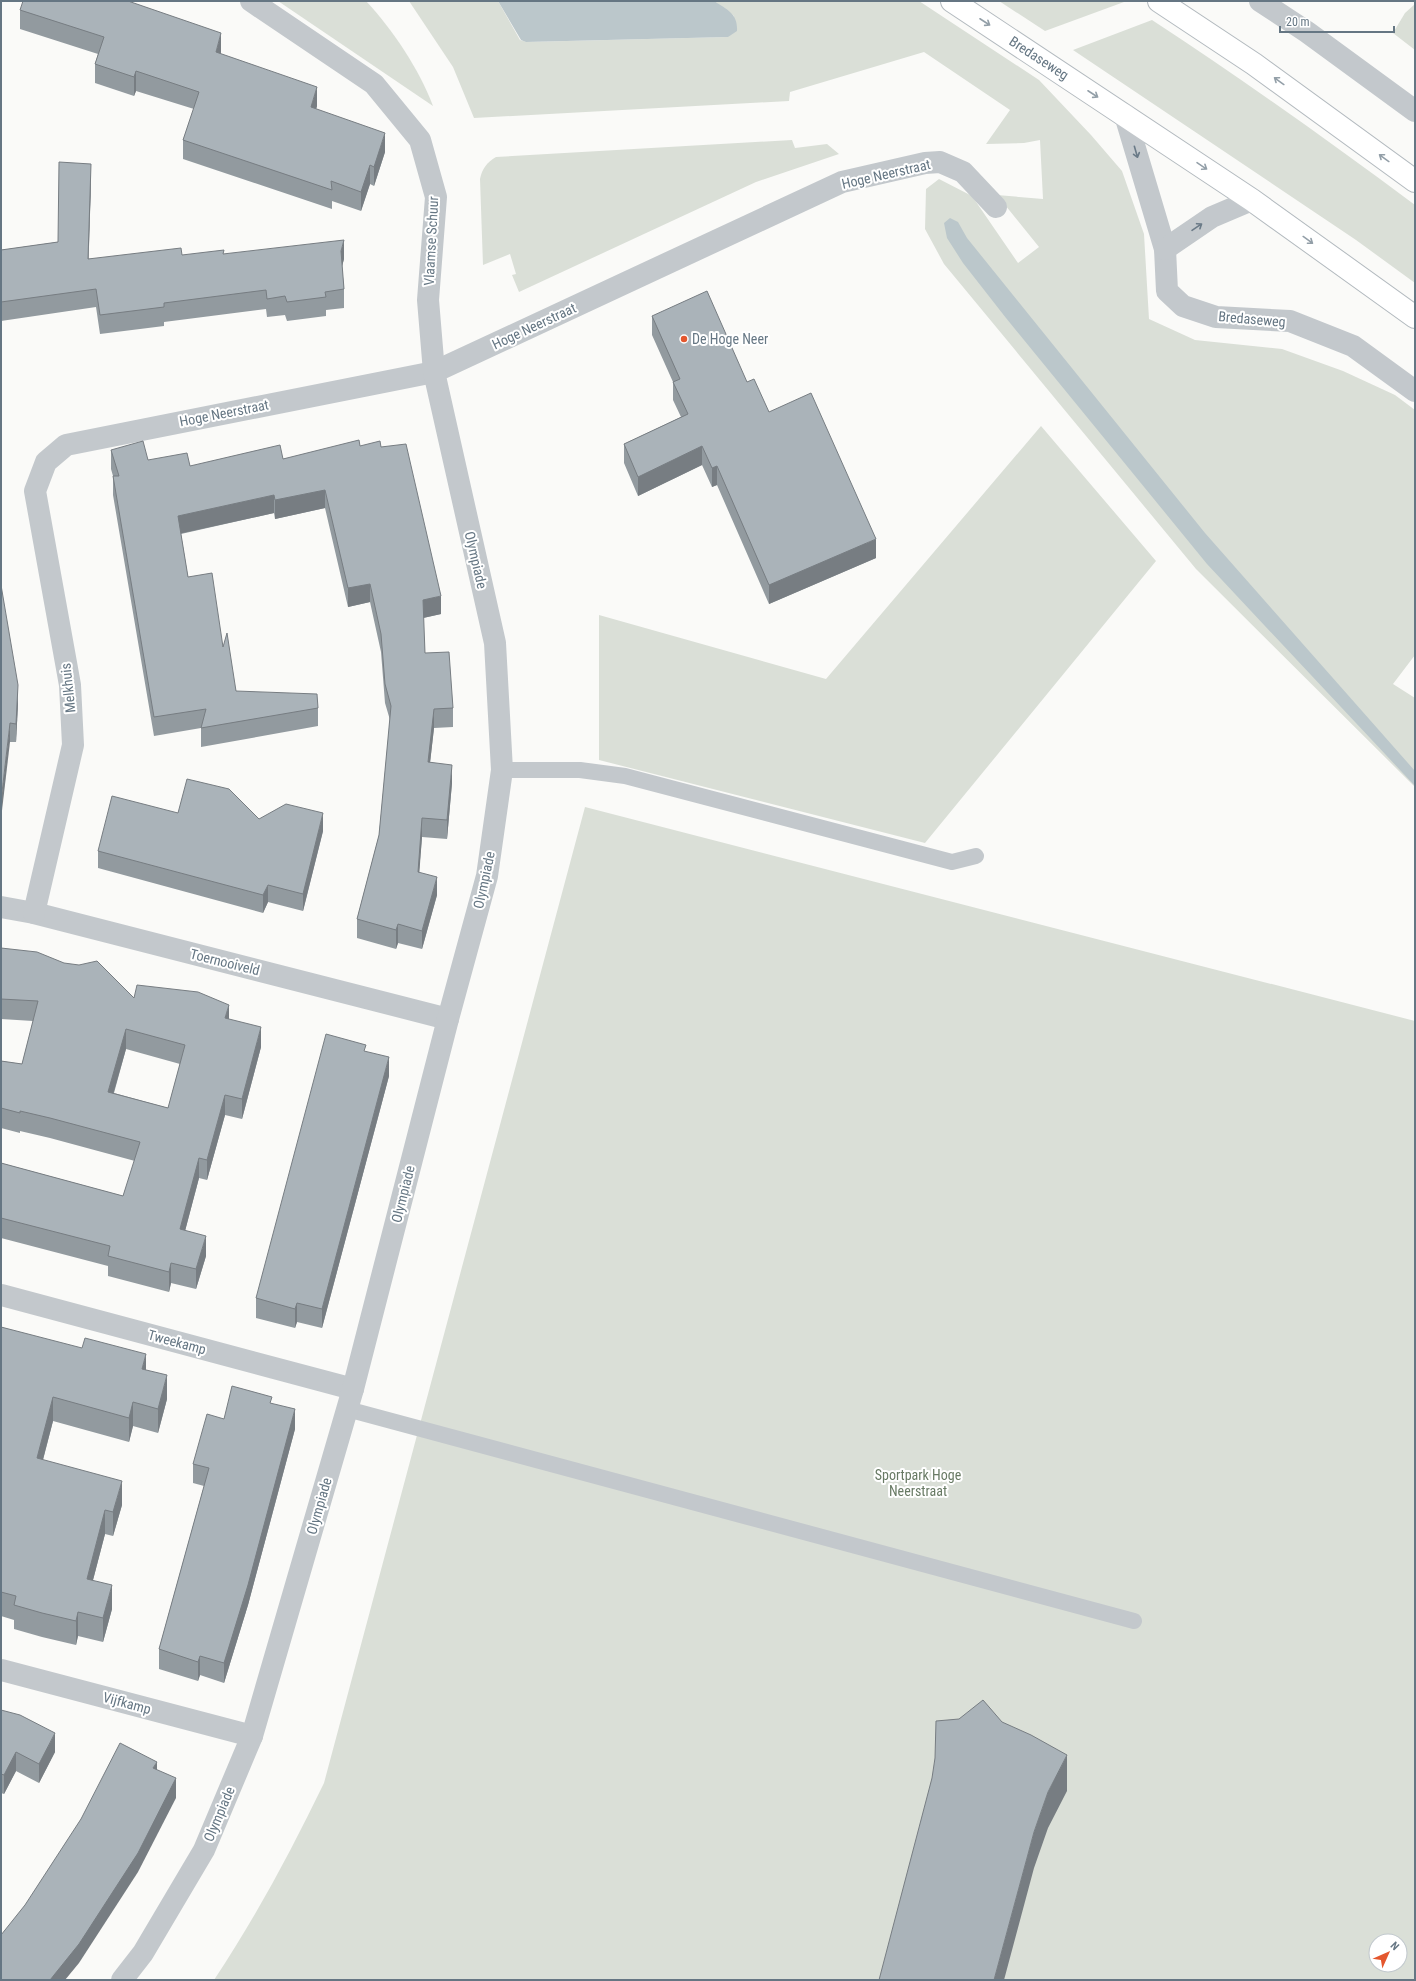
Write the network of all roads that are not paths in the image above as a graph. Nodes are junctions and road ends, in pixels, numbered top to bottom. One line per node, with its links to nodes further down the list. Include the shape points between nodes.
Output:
1 (251, 1): 12 (street, Vlaamse Schuur, via 374,84 420,140 436,197 428,300)
2 (952, 1): 6 (main road, Bredaseweg, one-way to 6)
3 (1159, 1): 7 (main road, one-way to 3, via 1254,64)
4 (1260, 1): 5 (street)
5 (1415, 111)
6 (1125, 115): 8 (main road, Bredaseweg, one-way to 8); 10 (street, Bredaseweg, one-way to 10)
7 (1415, 181)
8 (1252, 200): 10 (street, one-way to 8, via 1212,217); 11 (main road, Bredaseweg, one-way to 11)
9 (996, 207): 12 (street, Hoge Neerstraat, via 963,172 940,162 925,163 842,182)
10 (1165, 249): 13 (street, Bredaseweg, via 1167,291 1183,306 1216,317 1290,321 1353,346)
11 (1415, 317)
12 (434, 372): 14 (street, Hoge Neerstraat, via 66,445); 15 (street, Olympiade, via 495,643)
13 (1415, 392)
14 (46, 462): 18 (street, Melkhuis, via 35,491 70,685 73,745)
15 (502, 770): 16 (lane, via 580,770 625,776 952,862); 19 (street, Olympiade, via 487,876)
16 (976, 856)
17 (1, 907): 18 (street, Toernooiveld)
18 (34, 913): 19 (street, Toernooiveld)
19 (448, 1019): 21 (street, Olympiade)
20 (1, 1295): 21 (street, Tweekamp)
21 (350, 1399): 22 (lane); 24 (street, Olympiade)
22 (1134, 1621)
23 (1, 1670): 24 (street, Vijfkamp)
24 (252, 1736): 25 (street, Olympiade, via 204,1850 143,1953)
25 (122, 1980)

